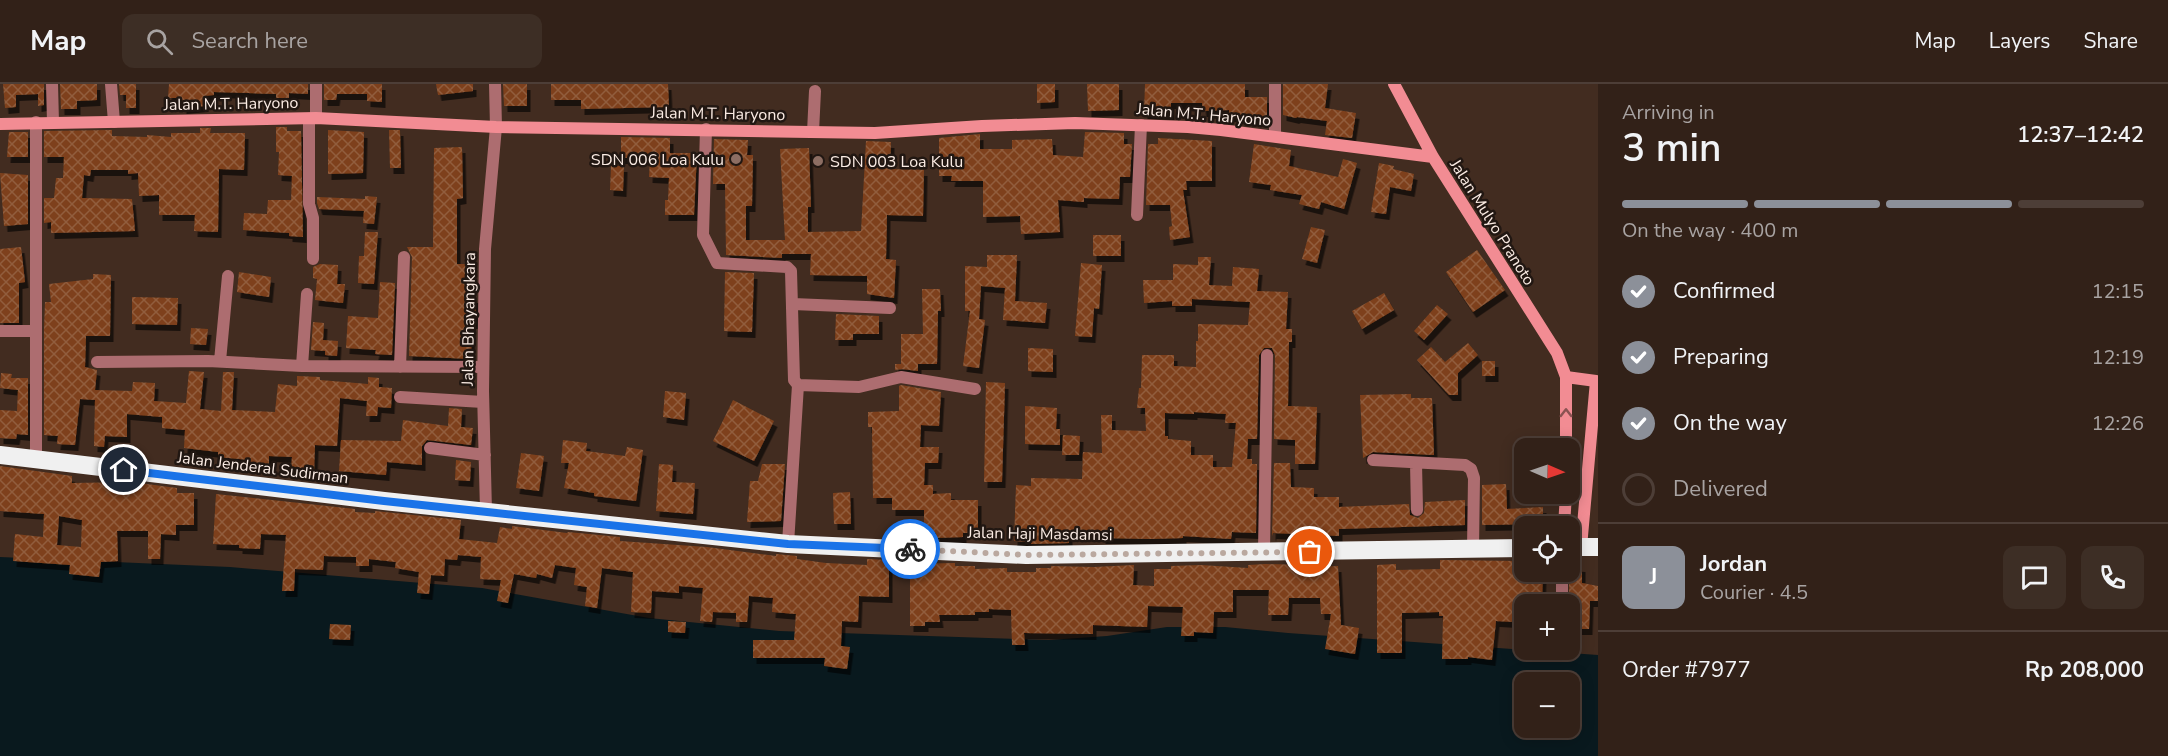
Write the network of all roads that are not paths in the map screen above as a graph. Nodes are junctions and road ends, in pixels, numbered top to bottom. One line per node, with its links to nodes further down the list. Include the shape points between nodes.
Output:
1 (52, 84): 9 (street)
2 (111, 84): 10 (street)
3 (316, 84): 8 (street)
4 (495, 84): 14 (street, Jalan Bhayangkara)
5 (1275, 84): 17 (street)
6 (1394, 84): 18 (street, Jalan Mulyo Pranoto)
7 (816, 91): 16 (street)
8 (312, 119): 10 (street, Jalan M.T. Haryono); 14 (street, Jalan M.T. Haryono); 21 (street, via 309,204)
9 (53, 122): 10 (street, Jalan M.T. Haryono); 11 (street, Jalan M.T. Haryono)
10 (114, 122)
11 (36, 123): 12 (street, Jalan M.T. Haryono); 27 (street)
12 (0, 124)
13 (1141, 125): 16 (street, Jalan M.T. Haryono, via 1075,123 875,134); 17 (street, Jalan M.T. Haryono); 19 (street)
14 (496, 127): 15 (street, Jalan M.T. Haryono); 33 (street, Jalan Bhayangkara, via 485,249)
15 (706, 129): 16 (street, Jalan M.T. Haryono); 24 (street, via 705,243 717,263 786,267 790,271)
16 (813, 132)
17 (1275, 136): 18 (street, Jalan M.T. Haryono)
18 (1433, 157): 35 (street, Jalan Mulyo Pranoto, via 1557,353)
19 (1137, 215)
20 (404, 257): 32 (street)
21 (313, 259)
22 (228, 276): 29 (street)
23 (307, 294): 31 (street)
24 (793, 304): 25 (street); 36 (street, via 794,380)
25 (890, 308)
26 (0, 331): 27 (street)
27 (36, 331): 44 (street)
28 (1267, 355): 53 (street)
29 (220, 361): 30 (street); 31 (street)
30 (97, 362)
31 (302, 366): 32 (street)
32 (400, 367): 33 (street)
33 (483, 367): 39 (street, Jalan Bhayangkara)
34 (1597, 376): 35 (street); 50 (street)
35 (1566, 377): 40 (street, one-way to 35)
36 (798, 385): 37 (street, via 859,387 901,378); 49 (street)
37 (975, 389)
38 (400, 397): 39 (street)
39 (483, 402): 43 (street, Jalan Bhayangkara)
40 (1566, 438)
41 (430, 448): 43 (street)
42 (0, 455): 44 (highway, Jalan Jenderal Sudirman)
43 (485, 455): 48 (street, Jalan Bhayangkara)
44 (36, 459): 48 (highway, Jalan Jenderal Sudirman)
45 (1372, 460): 46 (street)
46 (1416, 463): 47 (street); 52 (street, via 1465,465 1471,469)
47 (1417, 510)
48 (486, 512): 49 (highway, Jalan Haji Masdamsi)
49 (788, 544): 53 (highway, Jalan Haji Masdamsi, via 1026,555)
50 (1583, 547)
51 (1514, 548): 52 (highway, Jalan Haji Masdamsi)
52 (1473, 549): 53 (highway, Jalan Haji Masdamsi)
53 (1264, 552)

